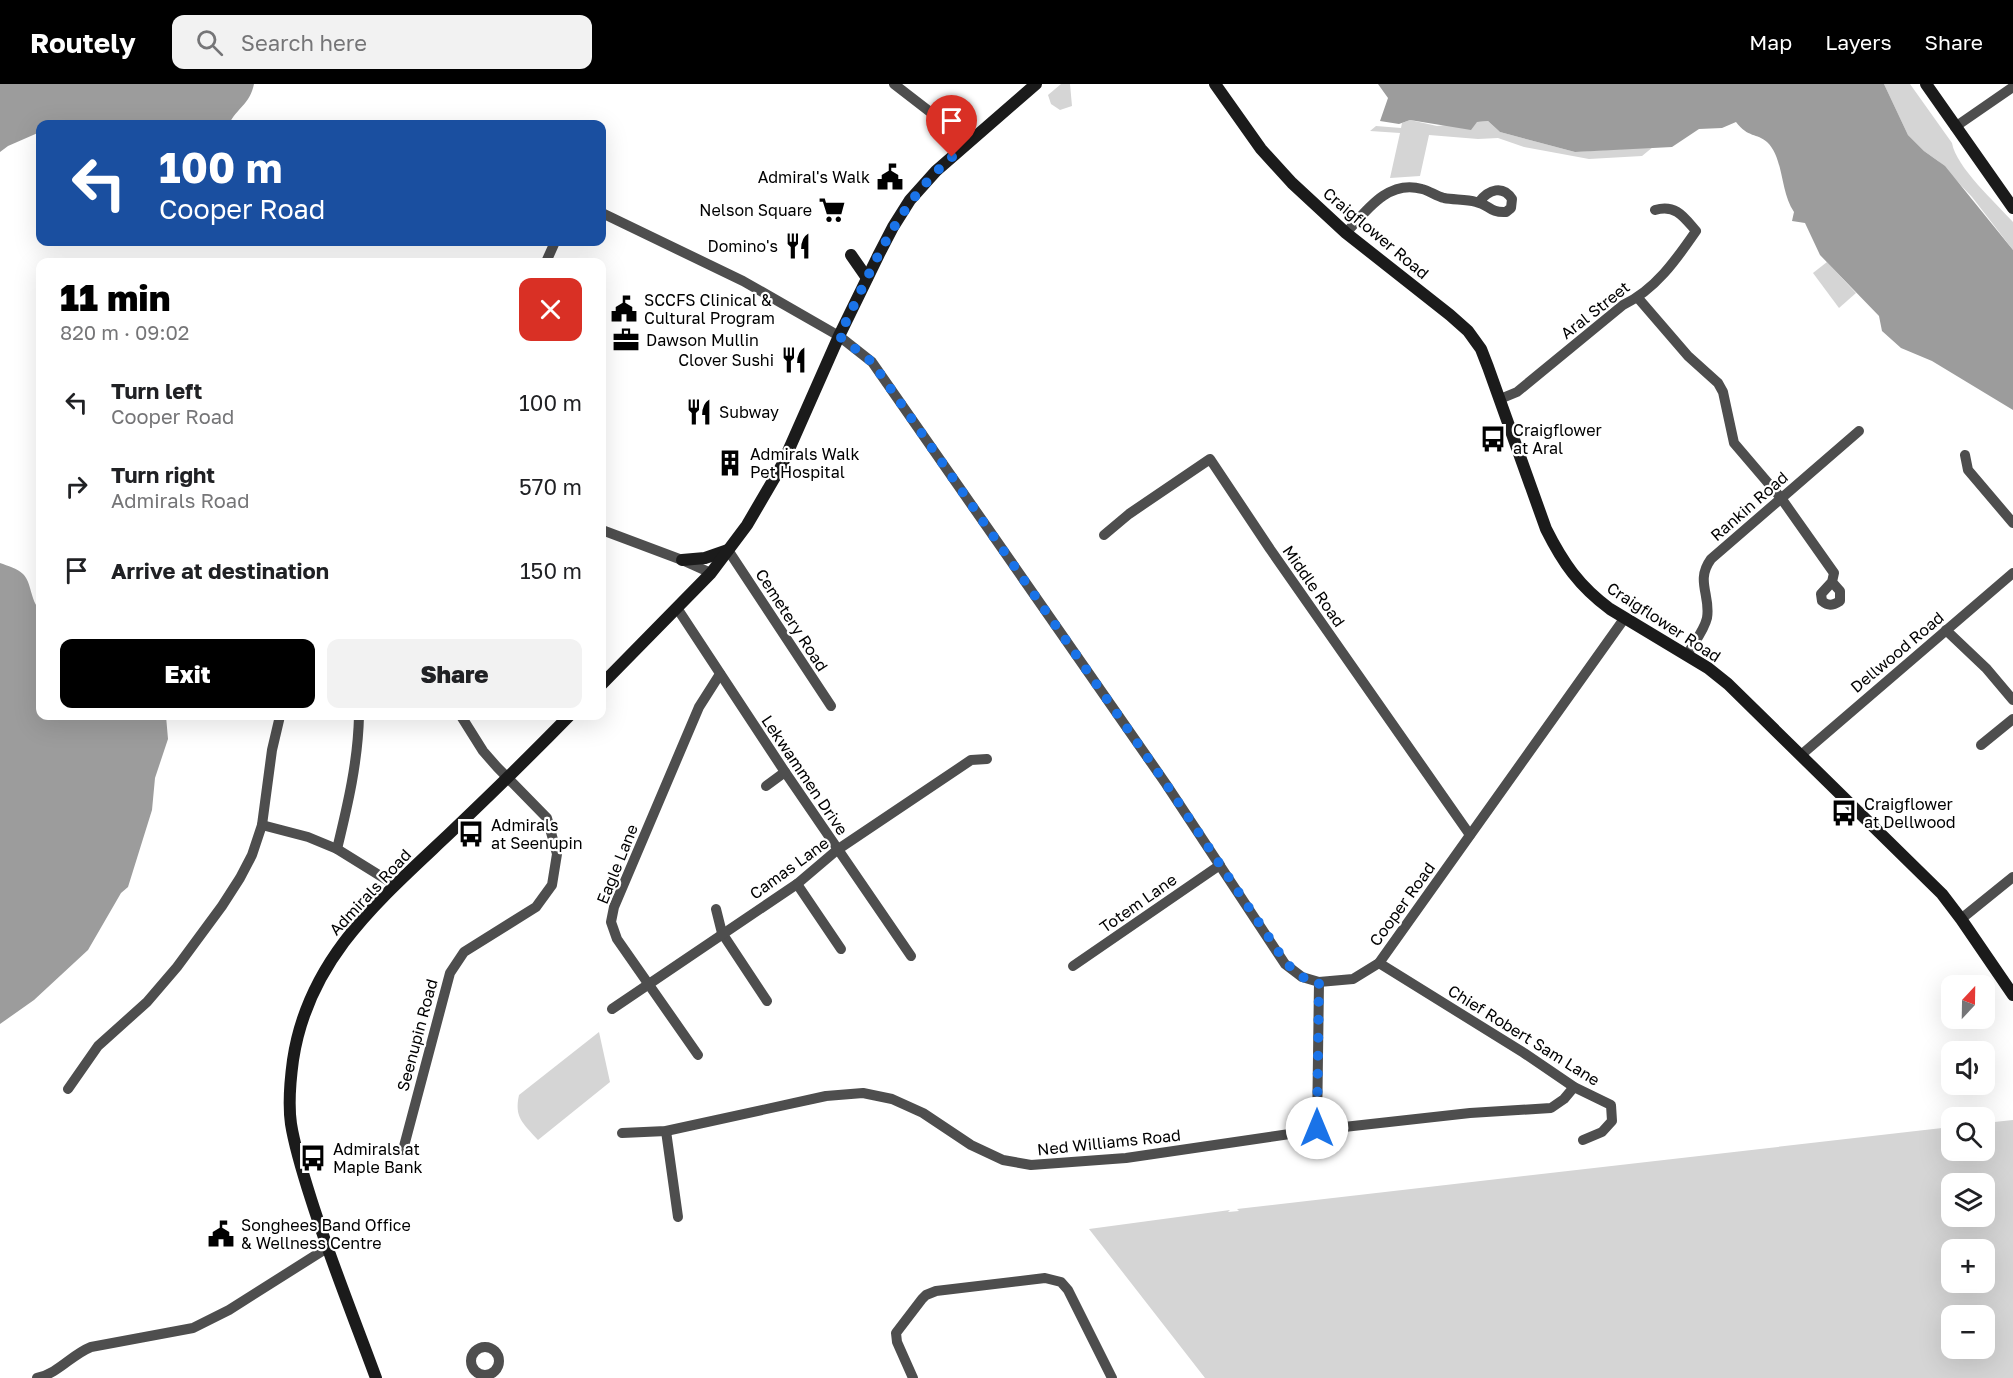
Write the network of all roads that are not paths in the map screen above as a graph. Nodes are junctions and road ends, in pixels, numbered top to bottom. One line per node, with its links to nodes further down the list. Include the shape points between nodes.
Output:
1 (894, 84): 7 (street)
2 (1036, 84): 7 (main road)
3 (1215, 84): 12 (main road, Craigflower Road, via 1261,149)
4 (1926, 84): 6 (main road)
5 (2013, 87): 6 (street)
6 (1955, 127): 9 (main road)
7 (969, 142): 13 (main road, via 910,200)
8 (1479, 202): 12 (street, via 1447,199 1424,189 1400,187 1380,197)
9 (2013, 208)
10 (1656, 210): 15 (street, Aral Street, via 1665,207 1680,213 1696,231 1673,264)
11 (606, 215): 16 (street, via 724,271)
12 (1346, 233): 17 (main road, Craigflower Road, via 1468,331 1481,349)
13 (879, 254): 14 (main road); 14 (main road, via 851,255)
14 (867, 278): 16 (main road)
15 (1638, 298): 17 (street, Aral Street, via 1623,305 1517,392); 20 (street, via 1688,356 1718,383 1734,442)
16 (839, 336): 24 (main road, via 782,465); 52 (street, via 872,362)
17 (1500, 399): 30 (main road, Craigflower Road, via 1557,552 1572,576)
18 (1859, 431): 20 (street, Rankin Road)
19 (1965, 455): 21 (street, via 1968,470)
20 (1781, 498): 28 (street, via 1834,573); 32 (street, Rankin Road, via 1708,563 1703,580 1706,622)
21 (2013, 523)
22 (606, 532): 25 (street)
23 (1104, 535): 49 (street, Middle Road, via 1210,459)
24 (728, 550): 25 (main road); 26 (main road); 36 (street, Cemetery Road)
25 (682, 560): 26 (street)
26 (711, 573): 29 (main road)
27 (2013, 573): 31 (street, Dellwood Road)
28 (1832, 582)
29 (678, 608): 33 (street, Lekwammen Drive); 34 (main road)
30 (1624, 619): 32 (main road, Craigflower Road); 49 (street, Cooper Road)
31 (1946, 630): 35 (street); 43 (street, Dellwood Road)
32 (1687, 655): 43 (main road, Craigflower Road, via 1728,684)
33 (720, 674): 45 (street, Lekwammen Drive); 64 (street, Eagle Lane, via 699,707 614,907 611,922 617,939)
34 (606, 680)
35 (2013, 700)
36 (831, 706)
37 (279, 720): 48 (street)
38 (359, 720): 50 (street, via 353,779)
39 (464, 720): 46 (street, Seenupin Road, via 483,751)
40 (565, 720): 46 (main road, Admirals Road)
41 (2013, 720): 42 (street)
42 (1981, 745)
43 (1802, 755): 57 (main road, Craigflower Road, via 1942,894)
44 (987, 759): 51 (street, Camas Lane, via 971,760)
45 (785, 772): 47 (street); 51 (street, Lekwammen Drive)
46 (508, 778): 55 (main road, Admirals Road); 75 (street, Seenupin Road, via 547,818 557,854 552,885 536,908 464,952 450,973)
47 (766, 786)
48 (262, 825): 50 (street); 70 (street, via 252,855 222,906 177,967 147,1002 98,1046)
49 (1470, 835): 61 (street, Cooper Road)
50 (337, 849): 55 (street)
51 (837, 850): 54 (street, Camas Lane); 60 (street, Lekwammen Drive)
52 (1220, 865): 62 (street, Totem Lane); 63 (street, via 1286,963 1302,977)
53 (2013, 877): 57 (street)
54 (797, 884): 58 (street, Camas Lane); 59 (street)
55 (395, 885): 77 (main road, Admirals Road, via 326,966 308,1002 296,1042 291,1122)
56 (716, 909): 58 (street)
57 (1961, 918): 65 (main road, Craigflower Road)
58 (722, 933): 64 (street, Camas Lane); 66 (street)
59 (841, 949)
60 (911, 956)
61 (1378, 963): 63 (street, Cooper Road, via 1353,979); 69 (street, Chief Robert Sam Lane)
62 (1073, 966)
63 (1319, 982): 71 (street)
64 (647, 984): 67 (street, Camas Lane); 68 (street, Eagle Lane)
65 (2013, 995)
66 (767, 1001)
67 (612, 1009)
68 (698, 1055)
69 (1574, 1087): 71 (street, Ned Williams Road, via 1551,1108); 74 (street, Chief Robert Sam Lane, via 1611,1105 1612,1121 1602,1132)
70 (68, 1089)
71 (1317, 1130): 72 (street, Ned Williams Road, via 1126,1158 1031,1165 1003,1160 971,1145 923,1113 892,1099 863,1093 826,1096)
72 (666, 1131): 73 (street, Ned Williams Road); 76 (street)
73 (622, 1132)
74 (1583, 1140)
75 (403, 1150)
76 (678, 1217)
77 (327, 1248): 78 (street, via 193,1328 92,1347 77,1353 54,1372); 79 (main road, Admirals Road)
78 (37, 1378)
79 (376, 1378)
80 (913, 1378): 81 (street, via 896,1333 926,1295 1045,1278 1056,1280 1068,1290)
81 (1112, 1378)

